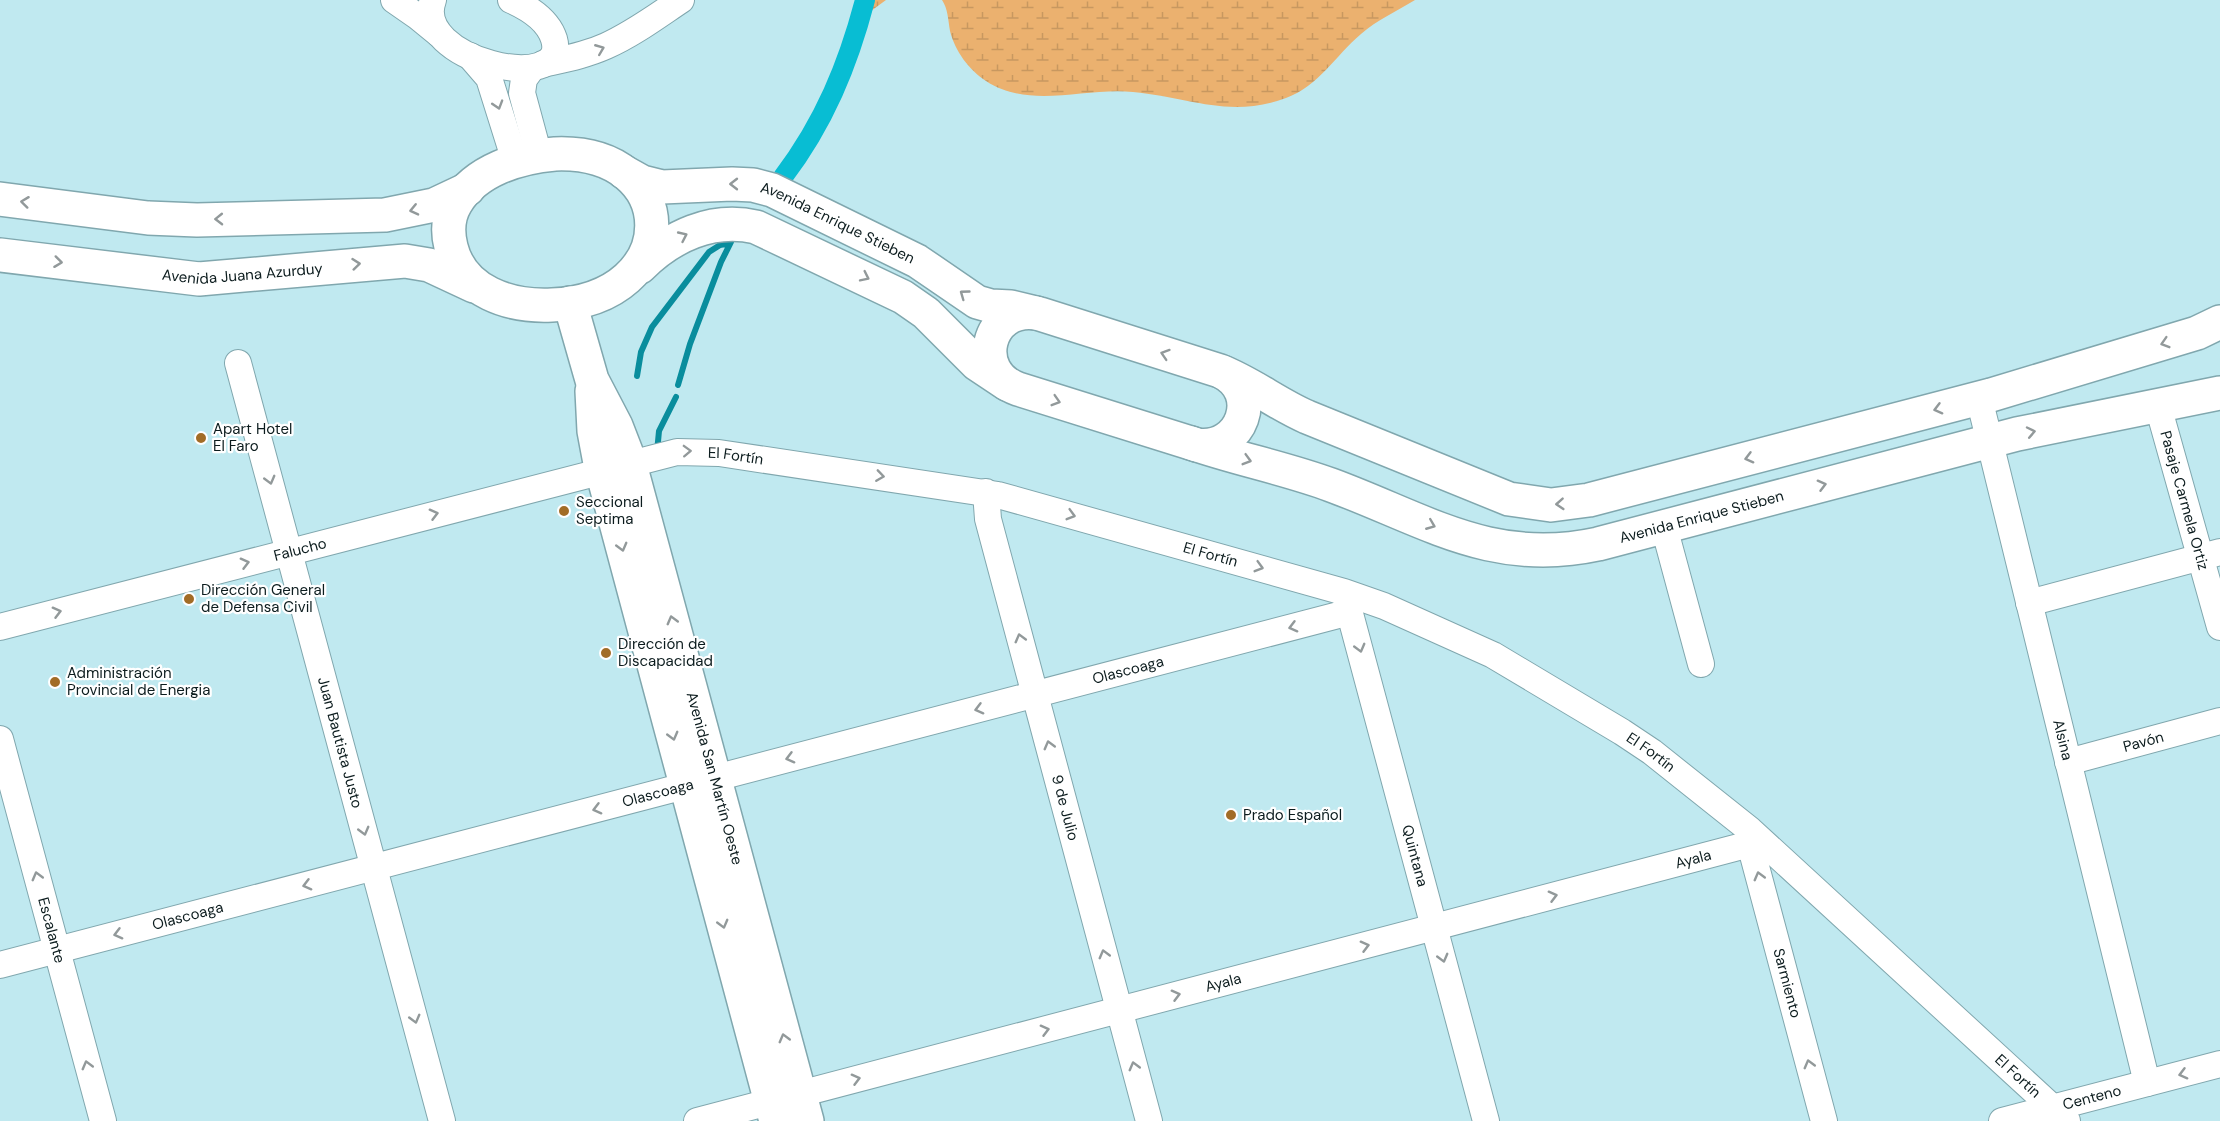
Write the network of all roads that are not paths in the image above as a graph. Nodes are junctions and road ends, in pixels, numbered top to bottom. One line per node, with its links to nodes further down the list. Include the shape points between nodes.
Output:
1 (394, 0): 5 (street)
2 (434, 0): 5 (street, via 431,17)
3 (511, 0): 7 (street, via 532,12 549,29 554,54)
4 (681, 0): 7 (street, one-way to 4, via 584,55 620,40)
5 (442, 37): 6 (street)
6 (470, 56): 7 (street, via 504,68); 8 (street, one-way to 8, via 489,78)
7 (538, 66): 8 (street, via 524,79 522,93)
8 (527, 158): 9 (main road, via 582,156); 10 (main road, via 494,170)
9 (624, 172): 12 (main road, Avenida Enrique Stieben, one-way to 9, via 753,185 662,188); 15 (main road, via 642,193 652,220 650,246)
10 (468, 189): 11 (main road, one-way to 11, via 434,205 385,215 197,220 148,218); 16 (main road, via 453,209 449,235 461,270)
11 (0, 199)
12 (820, 212): 13 (main road); 18 (main road, Avenida Enrique Stieben, one-way to 12, via 977,302 917,261)
13 (802, 247): 15 (main road, one-way to 13, via 676,239 719,224 756,227); 22 (main road, one-way to 22, via 911,301 976,364)
14 (0, 255): 16 (main road, Avenida Juana Azurduy, one-way to 16, via 199,279 405,261 429,265)
15 (636, 270): 17 (main road, via 607,291)
16 (482, 290): 17 (main road, via 517,303)
17 (570, 303): 28 (main road, Avenida San Martín Oeste, via 592,380 616,426)
18 (1040, 314): 21 (main road, Avenida Enrique Stieben, one-way to 18); 22 (main road, Avenida Enrique Stieben, via 1016,315 1005,320 993,335 992,365)
19 (2220, 322): 24 (main road, Avenida Enrique Stieben, one-way to 24, via 2197,333)
20 (238, 363): 31 (street, Juan Bautista Justo, one-way to 31)
21 (1221, 371): 24 (main road, Avenida Enrique Stieben, one-way to 21, via 1601,497 1551,505 1523,503 1496,495 1306,417); 27 (main road, Avenida Enrique Stieben, via 1240,390 1244,402 1241,422 1222,442 1210,446)
22 (1007, 384): 27 (main road, Avenida Enrique Stieben, one-way to 27)
23 (2220, 393): 25 (main road, Avenida Enrique Stieben)
24 (1979, 398): 26 (street, Alsina)
25 (2158, 406): 26 (main road, Avenida Enrique Stieben, one-way to 25); 32 (street, Pasaje Carmela Ortiz)
26 (1989, 441): 30 (main road, Avenida Enrique Stieben, one-way to 26); 34 (street, Alsina)
27 (1191, 443): 30 (main road, Avenida Enrique Stieben, one-way to 30, via 1329,484 1463,538 1496,547 1566,550)
28 (616, 467): 29 (street, El Fortín, one-way to 29, via 677,452 710,452); 31 (street, Falucho, one-way to 28); 42 (main road, Avenida San Martín Oeste)
29 (986, 492): 33 (street, El Fortín, one-way to 33); 38 (street, 9 de Julio, one-way to 29, via 988,519)
30 (1664, 527): 37 (street)
31 (289, 552): 35 (street, Falucho, one-way to 31); 44 (street, Juan Bautista Justo, one-way to 44)
32 (2210, 555): 34 (street); 36 (street, Pasaje Carmela Ortiz)
33 (1347, 602): 38 (street, Olascoaga, one-way to 38); 43 (street, El Fortín, via 1384,606 1510,665 1642,745); 45 (street, Quintana, one-way to 45)
34 (2029, 603): 41 (street, Alsina)
35 (0, 627)
36 (2220, 627)
37 (1701, 664)
38 (1035, 694): 42 (street, Olascoaga, one-way to 42); 48 (street, 9 de Julio, one-way to 38)
39 (2220, 721): 41 (street, Pavón)
40 (0, 739): 46 (street, Escalante, one-way to 40)
41 (2068, 762): 50 (street, Alsina)
42 (700, 782): 44 (street, Olascoaga, one-way to 44); 51 (main road, Avenida San Martín Oeste)
43 (1754, 840): 45 (street, Ayala, one-way to 43); 52 (street, El Fortín); 58 (street, Sarmiento, one-way to 43)
44 (374, 867): 46 (street, Olascoaga, one-way to 46); 54 (street, Juan Bautista Justo, one-way to 54)
45 (1434, 927): 48 (street, Ayala, one-way to 45); 57 (street, Quintana, one-way to 57)
46 (57, 950): 47 (street, Olascoaga); 53 (street, Escalante, one-way to 46)
47 (0, 965)
48 (1120, 1010): 51 (street, Ayala, one-way to 48); 56 (street, 9 de Julio, one-way to 48)
49 (2220, 1064): 50 (street, Centeno, one-way to 50)
50 (2147, 1083): 52 (street, Centeno)
51 (788, 1109): 55 (street, Ayala)
52 (2060, 1114): 59 (street, Centeno)
53 (102, 1121)
54 (442, 1121)
55 (697, 1121)
56 (1149, 1121)
57 (1486, 1121)
58 (1824, 1121)
59 (2002, 1121)

